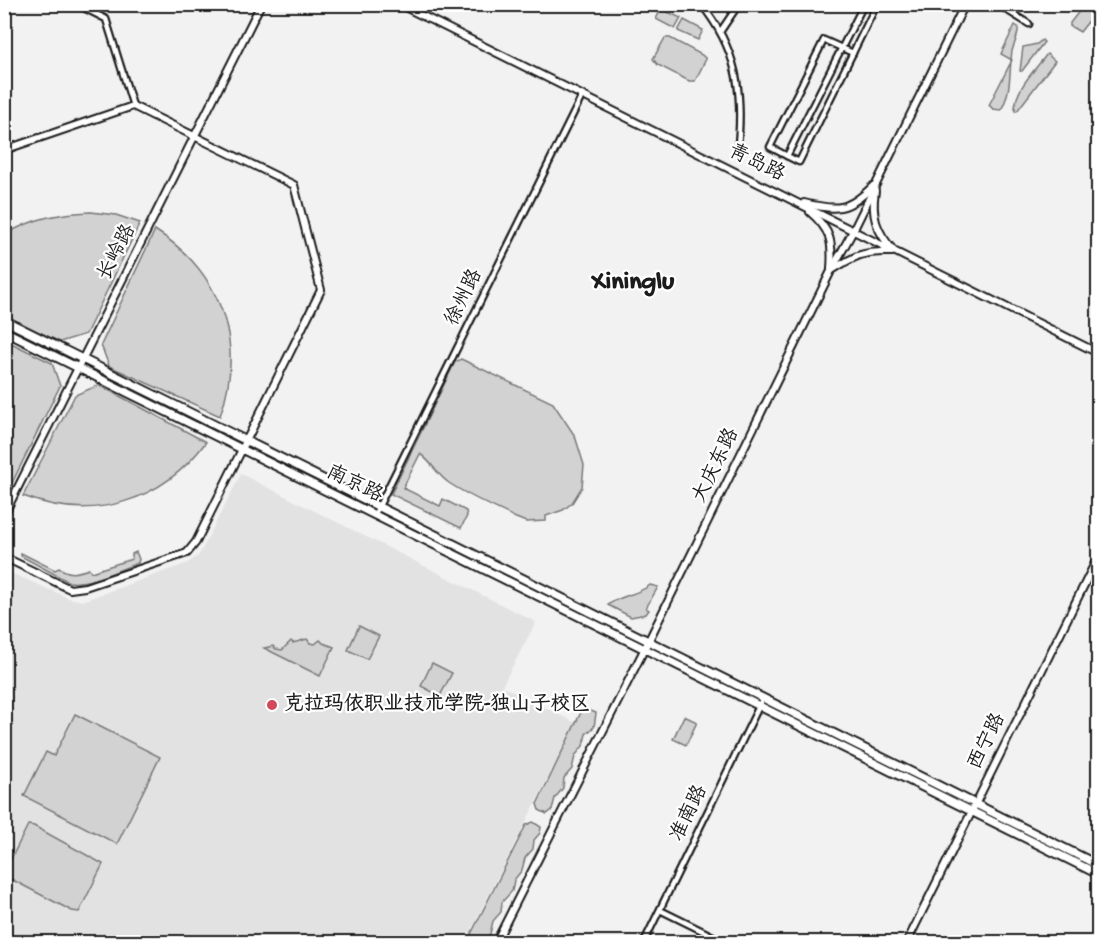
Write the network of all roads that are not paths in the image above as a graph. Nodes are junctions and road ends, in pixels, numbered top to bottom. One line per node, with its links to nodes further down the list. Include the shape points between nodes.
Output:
1 (76, 4): 15 (street, via 106,19)
2 (261, 4): 18 (street, 长岭路)
3 (399, 4): 14 (street, 青岛路)
4 (701, 4): 11 (street)
5 (740, 4): 11 (street)
6 (864, 4): 12 (street)
7 (878, 4): 13 (street)
8 (965, 4): 22 (street, 大庆东路)
9 (997, 4): 10 (street)
10 (1029, 24)
11 (720, 32): 19 (street, via 738,87)
12 (842, 47): 13 (street); 16 (street); 21 (street, via 824,40 775,136 770,147)
13 (853, 53): 17 (street)
14 (582, 96): 23 (street, 青岛路); 34 (street, 徐州路)
15 (134, 106): 18 (street); 20 (street)
16 (812, 106): 17 (street); 21 (street)
17 (823, 111): 21 (street, via 799,162)
18 (195, 136): 30 (street, 长岭路); 32 (street, via 294,185 321,290)
19 (738, 145)
20 (4, 150)
21 (787, 156)
22 (877, 183): 23 (street, via 842,208); 24 (street, 大庆东路); 25 (street, via 874,219)
23 (792, 200): 24 (street, 青岛路); 26 (street, via 828,232 832,242)
24 (853, 231): 25 (street, 青岛路); 26 (street, 大庆东路)
25 (895, 252): 26 (street, via 858,255); 29 (street, 青岛路)
26 (831, 271): 39 (street, 大庆东路)
27 (4, 320): 30 (main road, 南京路)
28 (4, 331): 31 (main road, 南京路)
29 (1098, 353)
30 (83, 359): 31 (street, 长岭路); 32 (main road, 南京路)
31 (79, 368): 33 (main road, 南京路); 36 (street, 长岭路)
32 (246, 440): 33 (street); 34 (main road, 南京路)
33 (242, 449): 35 (main road, 南京路); 37 (street, via 187,553 70,589)
34 (378, 506): 35 (street, 徐州路); 39 (main road, 南京路)
35 (375, 514): 40 (main road, 南京路)
36 (4, 515)
37 (4, 557)
38 (1098, 557): 42 (street, 西宁路)
39 (650, 640): 40 (street, 大庆东路); 41 (main road, 南京路)
40 (645, 649): 41 (main road, 南京路); 46 (street, 大庆东路)
41 (761, 701): 42 (main road); 45 (street, 准南路)
42 (974, 807): 43 (main road); 44 (main road); 49 (street, 西宁路)
43 (1098, 865)
44 (1098, 874)
45 (660, 910): 47 (street, 准南路); 48 (street)
46 (496, 942)
47 (644, 942)
48 (725, 942)
49 (907, 942)

